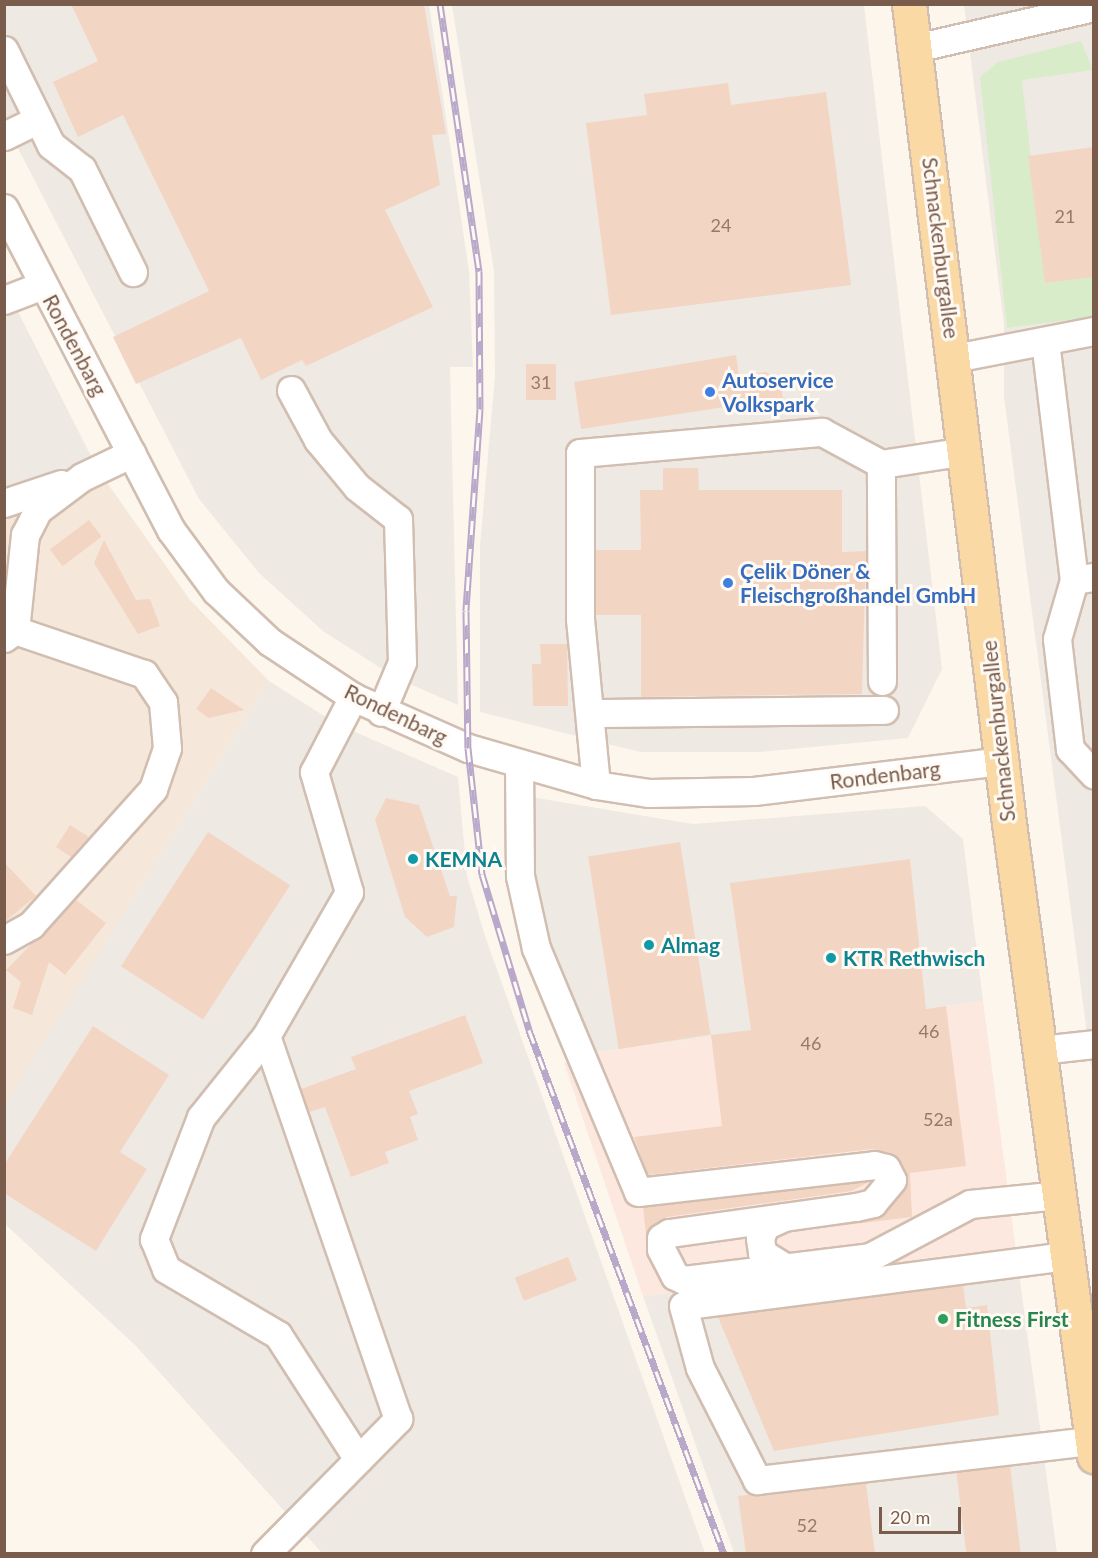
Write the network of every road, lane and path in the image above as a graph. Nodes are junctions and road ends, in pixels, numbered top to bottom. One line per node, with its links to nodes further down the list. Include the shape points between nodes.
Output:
1 (913, 5): 3 (main road, Schnackenburgallee)
2 (1092, 11): 3 (street)
3 (915, 48): 13 (main road, Schnackenburgallee)
4 (4, 50): 5 (street)
5 (37, 120): 6 (street); 8 (street, via 51,146 82,169)
6 (4, 136)
7 (4, 208): 9 (street, Rondenbarg)
8 (133, 272)
9 (43, 285): 10 (street); 16 (street, Rondenbarg)
10 (4, 300)
11 (1094, 331): 12 (street)
12 (1045, 341): 13 (street); 20 (street)
13 (955, 358): 15 (main road, Schnackenburgallee)
14 (291, 390): 25 (street, via 318,440 357,487 399,519 402,662)
15 (966, 451): 17 (street); 27 (main road, Schnackenburgallee)
16 (132, 453): 18 (street); 23 (street, Rondenbarg, via 171,530 216,591 270,642)
17 (881, 464): 22 (street); 26 (street, via 822,432 580,453 580,619)
18 (82, 477): 19 (street); 21 (street, via 38,510 25,535)
19 (4, 503)
20 (1084, 579): 29 (street, via 1057,639 1070,749)
21 (10, 634): 31 (street, via 144,674 164,702 167,748 153,789 31,925)
22 (882, 681)
23 (353, 697): 25 (street, Rondenbarg); 32 (street, via 314,772 349,892)
24 (884, 710): 26 (street)
25 (381, 712): 28 (street, Rondenbarg)
26 (592, 712): 30 (street)
27 (1002, 762): 30 (street, Rondenbarg, via 698,795); 34 (main road, Schnackenburgallee)
28 (519, 764): 30 (street, Rondenbarg); 36 (street, via 520,876 536,948 631,1184 647,1194 874,1165 886,1168 892,1180 873,1203)
29 (1094, 775)
30 (596, 785)
31 (4, 940)
32 (266, 1036): 41 (street, via 398,1419); 41 (street, via 201,1117 154,1239 166,1269 278,1335)
33 (1094, 1044): 34 (street)
34 (1040, 1050): 35 (main road, Schnackenburgallee)
35 (1058, 1195): 37 (main road, Schnackenburgallee); 38 (street, via 970,1204 870,1257)
36 (785, 1217): 38 (street, via 765,1226 760,1238 762,1252); 38 (street, via 669,1233 661,1238 660,1249 675,1276 684,1280)
37 (1066, 1256): 39 (main road, Schnackenburgallee); 40 (street, via 683,1306 700,1368 758,1480)
38 (784, 1267)
39 (1088, 1370): 40 (main road, Schnackenburgallee)
40 (1092, 1448)
41 (358, 1459): 42 (street)
42 (265, 1554)

